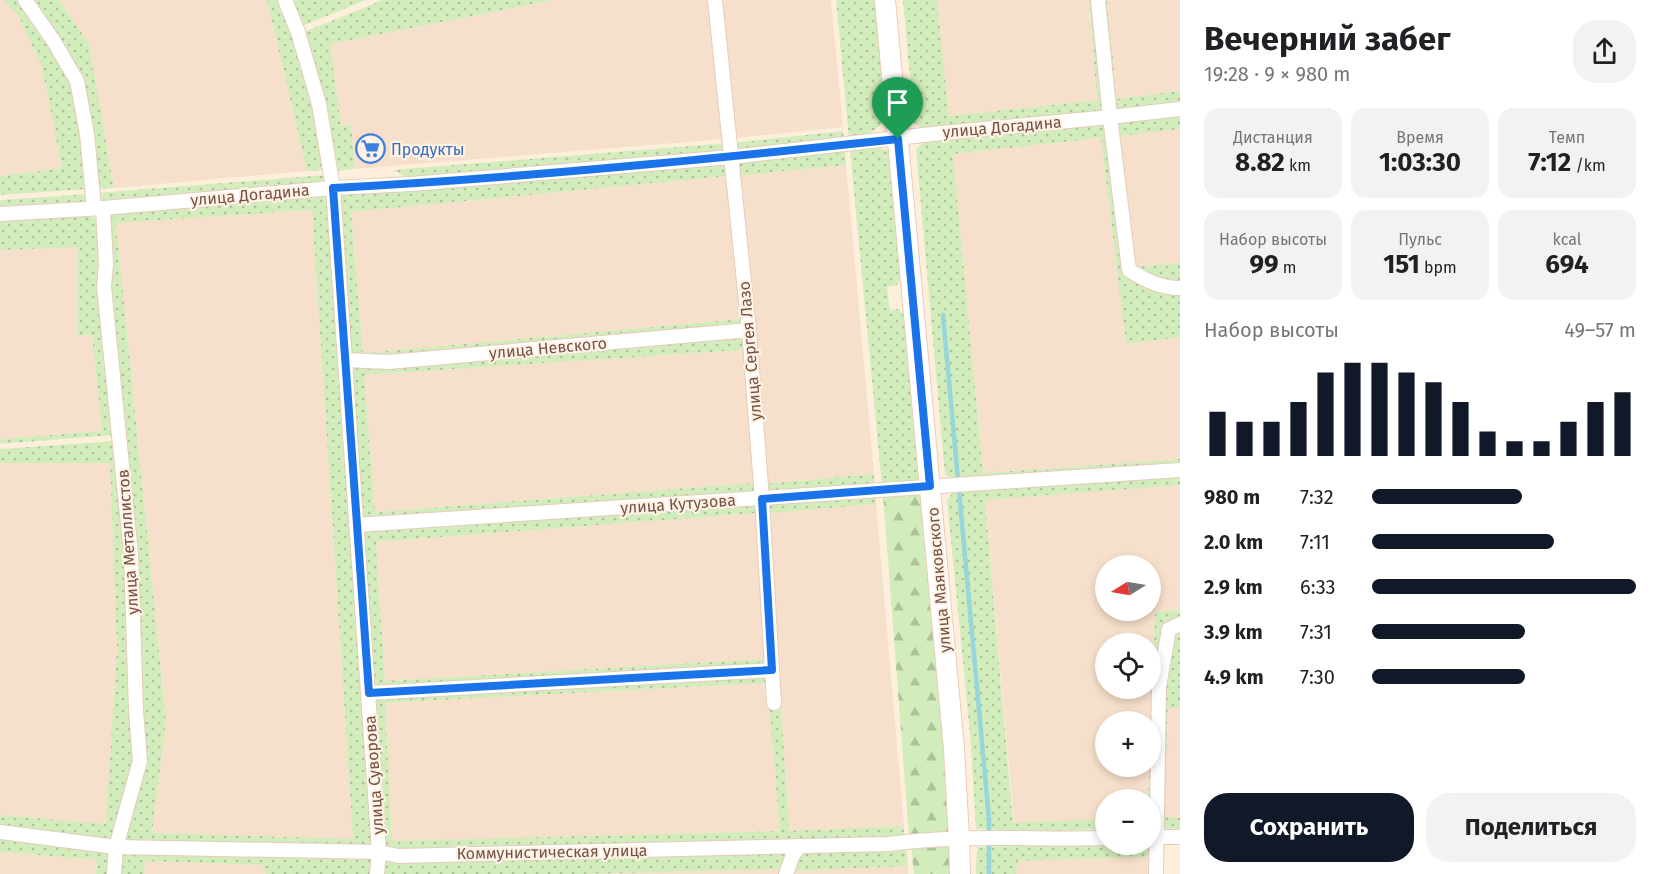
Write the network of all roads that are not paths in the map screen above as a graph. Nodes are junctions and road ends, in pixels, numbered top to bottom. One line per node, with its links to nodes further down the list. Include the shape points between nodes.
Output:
1 (25, 0): 11 (street, улица Металлистов, via 77,81)
2 (285, 0): 10 (street, улица Суворова, via 320,104)
3 (715, 0): 9 (street, улица Сергея Лазо)
4 (885, 0): 8 (main road, улица Маяковского)
5 (1098, 0): 7 (street)
6 (1180, 109): 7 (street, улица Догадина)
7 (1110, 117): 8 (street, улица Догадина); 13 (street, via 1129,270 1146,281)
8 (898, 139): 9 (street, улица Догадина); 17 (main road, улица Маяковского)
9 (732, 157): 10 (street, улица Догадина); 14 (street, улица Сергея Лазо)
10 (333, 188): 11 (street, улица Догадина); 15 (street, улица Суворова)
11 (98, 208): 12 (street, улица Догадина); 31 (street, улица Металлистов, via 132,554 140,761)
12 (0, 214)
13 (1180, 288)
14 (749, 330): 15 (street, улица Невского, via 388,362); 18 (street, улица Сергея Лазо)
15 (346, 360): 19 (street, улица Суворова)
16 (1180, 470): 17 (street, улица Кутузова)
17 (930, 486): 18 (street, улица Кутузова); 28 (main road, улица Маяковского)
18 (762, 499): 19 (street, улица Кутузова); 21 (street, улица Сергея Лазо)
19 (356, 525): 22 (street, улица Суворова)
20 (1180, 624): 24 (street, via 1169,629 1159,687)
21 (772, 670): 22 (street); 23 (street, улица Сергея Лазо)
22 (369, 693): 32 (street, улица Суворова)
23 (774, 703)
24 (1156, 789)
25 (0, 832): 31 (street, Коммунистическая улица)
26 (1161, 837): 27 (street)
27 (1180, 837)
28 (960, 838): 29 (street, Коммунистическая улица); 30 (street, Коммунистическая улица); 37 (main road, улица Маяковского)
29 (1095, 838)
30 (799, 846): 32 (street, Коммунистическая улица, via 399,856); 36 (street)
31 (116, 847): 32 (street, Коммунистическая улица); 34 (street, улица Металлистов)
32 (379, 852): 35 (street, улица Суворова)
33 (1155, 855): 38 (street)
34 (114, 874)
35 (377, 874)
36 (786, 874)
37 (960, 874)
38 (1156, 874)

